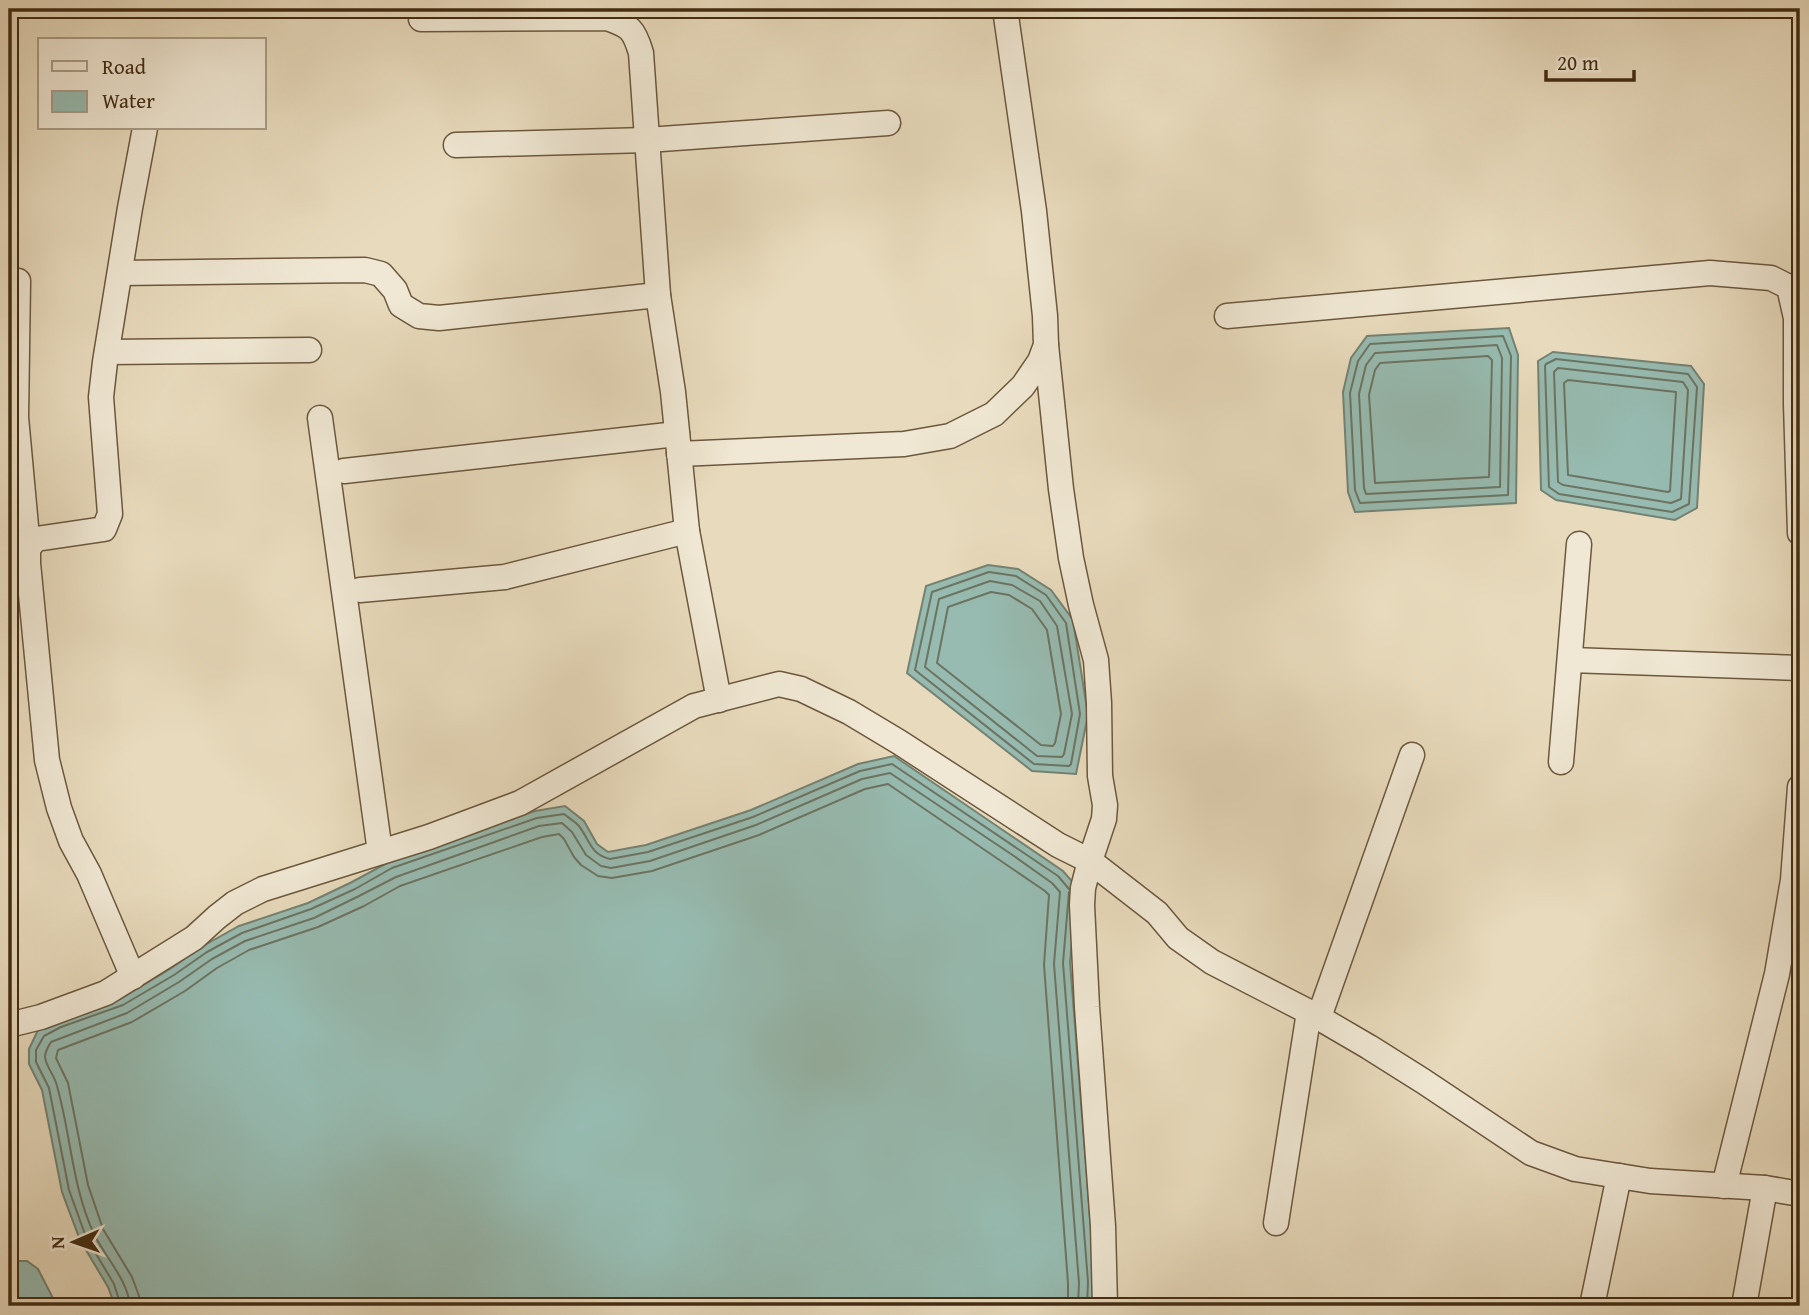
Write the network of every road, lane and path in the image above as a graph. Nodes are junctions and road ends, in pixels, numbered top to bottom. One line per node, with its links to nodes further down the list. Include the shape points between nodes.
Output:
1 (1005, 9): 11 (street, via 1034,211)
2 (421, 19): 5 (street, via 607,18 627,25 641,52)
3 (888, 122): 5 (street)
4 (145, 130): 7 (street)
5 (647, 141): 6 (street); 9 (street)
6 (456, 145)
7 (120, 273): 9 (street, via 365,270 381,274 401,305 419,316 439,318); 13 (street)
8 (18, 281): 19 (street, via 16,417)
9 (657, 295): 15 (street)
10 (1227, 316): 18 (street, via 1710,273 1771,278 1789,287 1796,318)
11 (1046, 345): 15 (street, via 1023,386 993,414 950,436 904,444); 29 (street, via 1071,558 1096,660 1105,805)
12 (309, 350): 13 (street)
13 (107, 352): 19 (street, via 102,397 110,514 104,529)
14 (320, 418): 28 (street)
15 (678, 444): 16 (street); 17 (street)
16 (344, 471)
17 (687, 531): 21 (street, via 505,577); 24 (street)
18 (1800, 534)
19 (21, 537): 30 (street, via 47,760 59,808)
20 (1579, 544): 22 (street)
21 (360, 590)
22 (1570, 660): 23 (street); 26 (street)
23 (1800, 668)
24 (719, 700): 28 (street, via 694,706 520,803); 29 (street, via 779,684 801,689 859,718)
25 (1412, 755): 31 (street)
26 (1561, 762)
27 (1800, 787): 34 (street, via 1793,880 1777,974)
28 (380, 852): 30 (street, via 263,889 235,903 194,938)
29 (1090, 861): 31 (street, via 1212,962); 38 (street, via 1082,905)
30 (133, 977): 32 (street, via 73,1007)
31 (1314, 1014): 33 (street, via 1531,1153 1575,1170); 37 (street)
32 (9, 1025)
33 (1619, 1176): 34 (street); 39 (street)
34 (1724, 1186): 35 (street)
35 (1765, 1188): 36 (street); 40 (street)
36 (1800, 1194)
37 (1276, 1223)
38 (1105, 1306)
39 (1592, 1306)
40 (1744, 1306)

